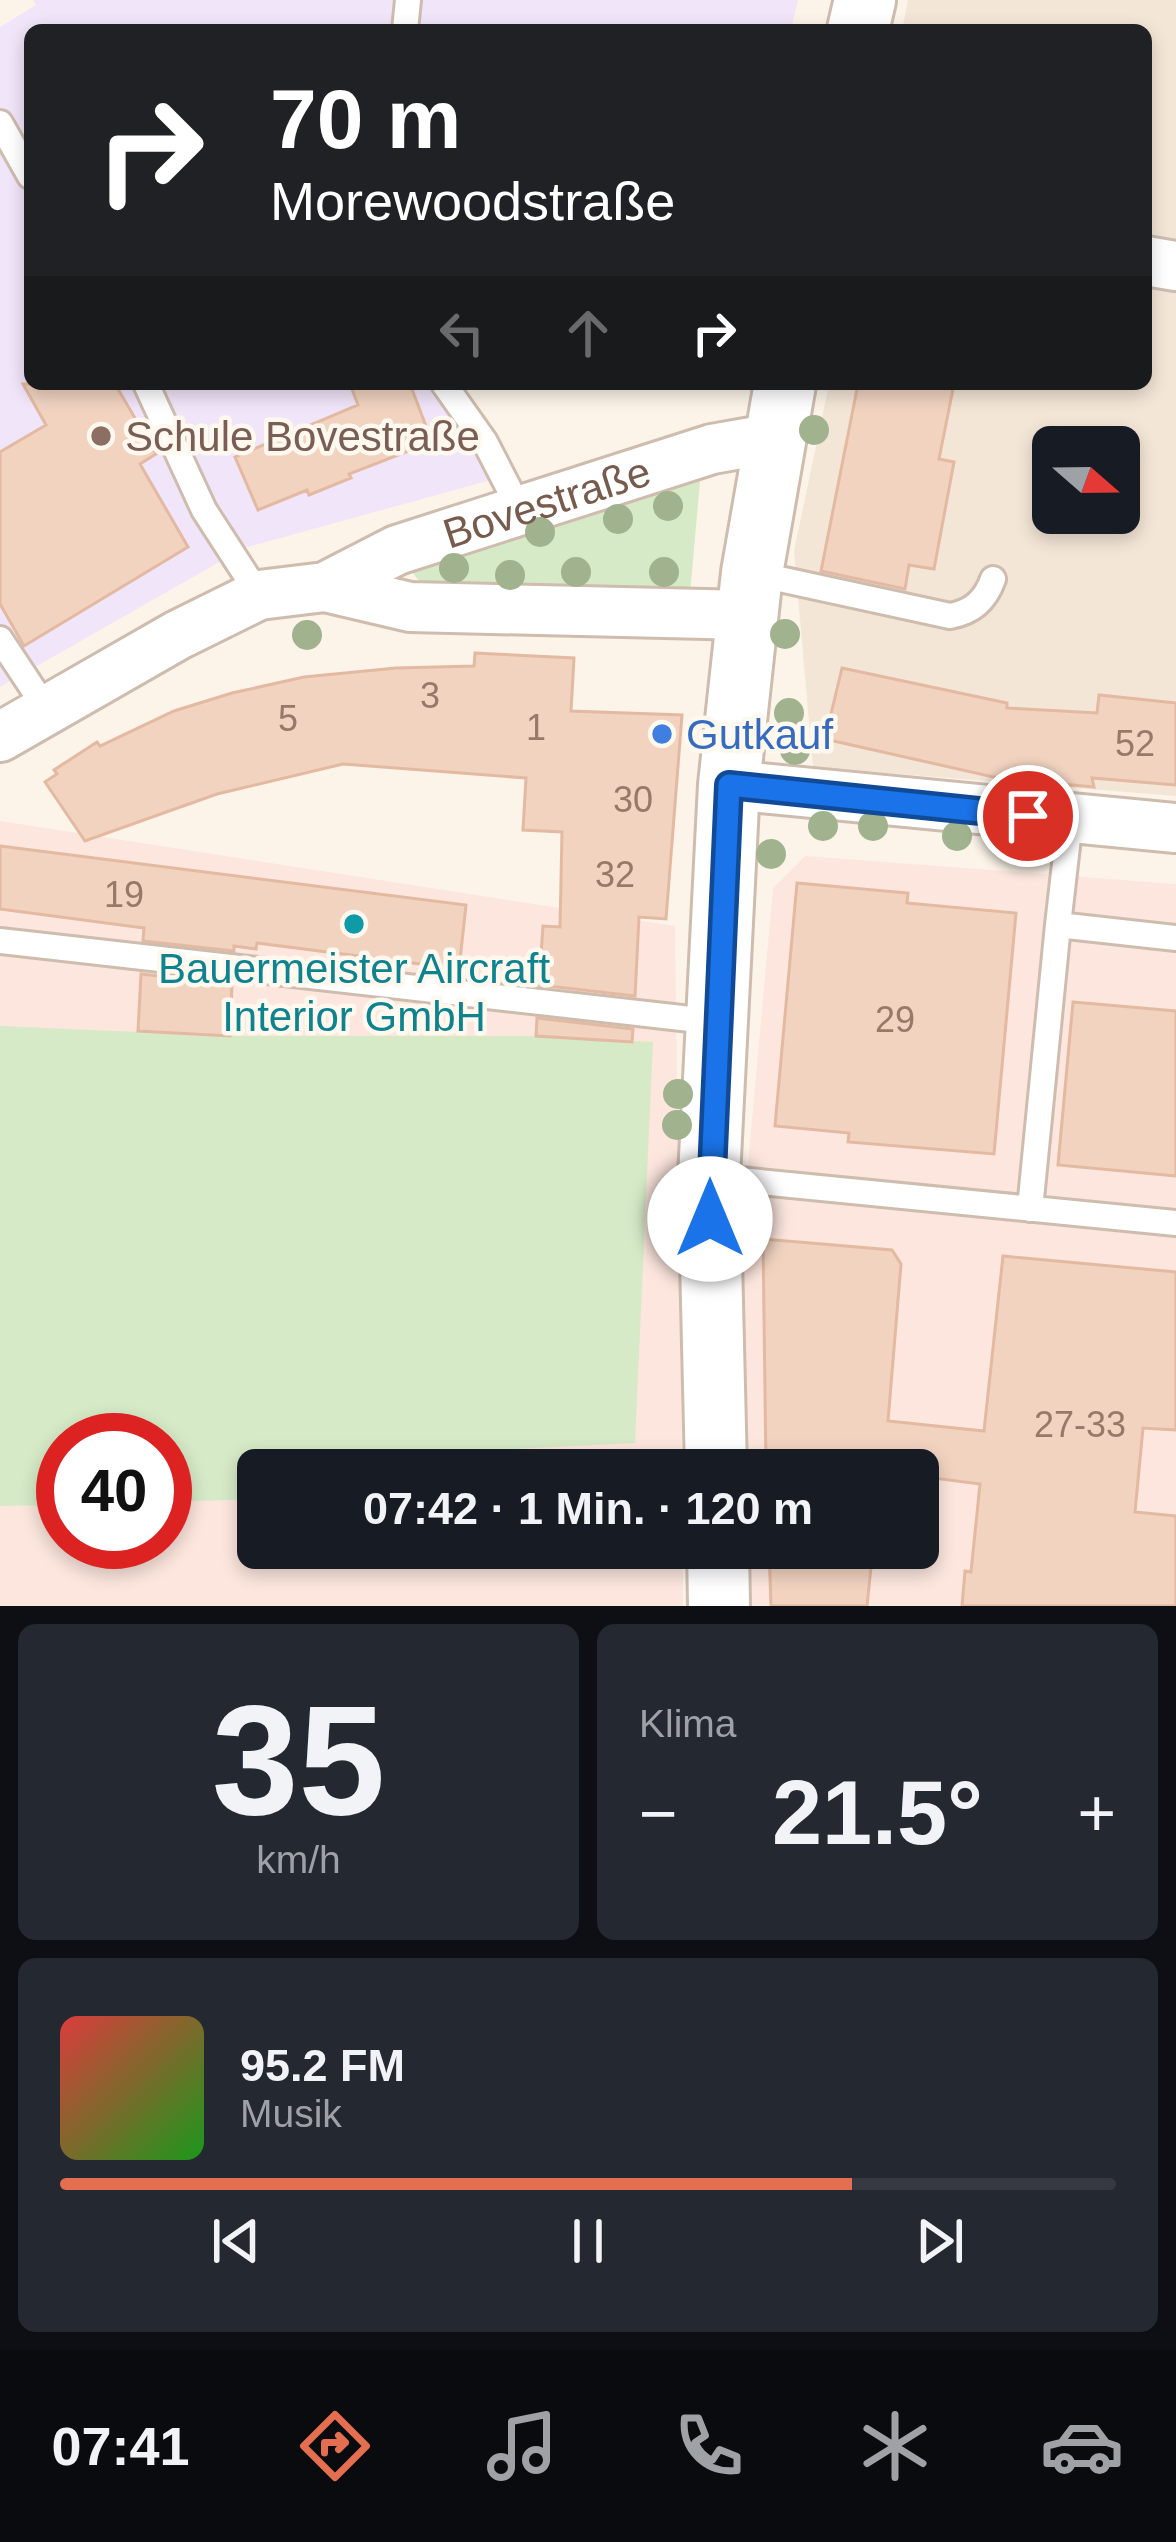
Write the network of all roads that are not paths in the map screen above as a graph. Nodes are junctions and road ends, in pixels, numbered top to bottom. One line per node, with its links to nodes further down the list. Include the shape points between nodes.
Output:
1 (0, 123): 2 (lane)
2 (24, 165)
3 (149, 390): 10 (lane, via 204,510)
4 (448, 390): 6 (lane)
5 (780, 411): 6 (street, Bovestraße, via 712,448); 9 (street)
6 (520, 510): 8 (street, Bovestraße, via 398,550)
7 (993, 579): 9 (lane, via 974,608 950,616)
8 (325, 587): 9 (street, Bovestraße, via 410,608); 10 (street, Bovestraße)
9 (750, 594): 14 (street)
10 (259, 596): 12 (street, Bovestraße)
11 (0, 639): 12 (lane)
12 (47, 710): 13 (street, Bovestraße)
13 (0, 737)
14 (729, 785): 15 (street); 20 (street)
15 (1070, 820): 16 (street); 17 (lane)
16 (1176, 828)
17 (1058, 925): 18 (lane); 22 (lane)
18 (1176, 938)
19 (0, 941): 20 (lane)
20 (717, 1022): 21 (street)
21 (710, 1178): 22 (lane); 24 (street)
22 (1030, 1209): 23 (lane)
23 (1176, 1222)
24 (716, 1449)
25 (718, 1569): 26 (street)
26 (719, 1606)

